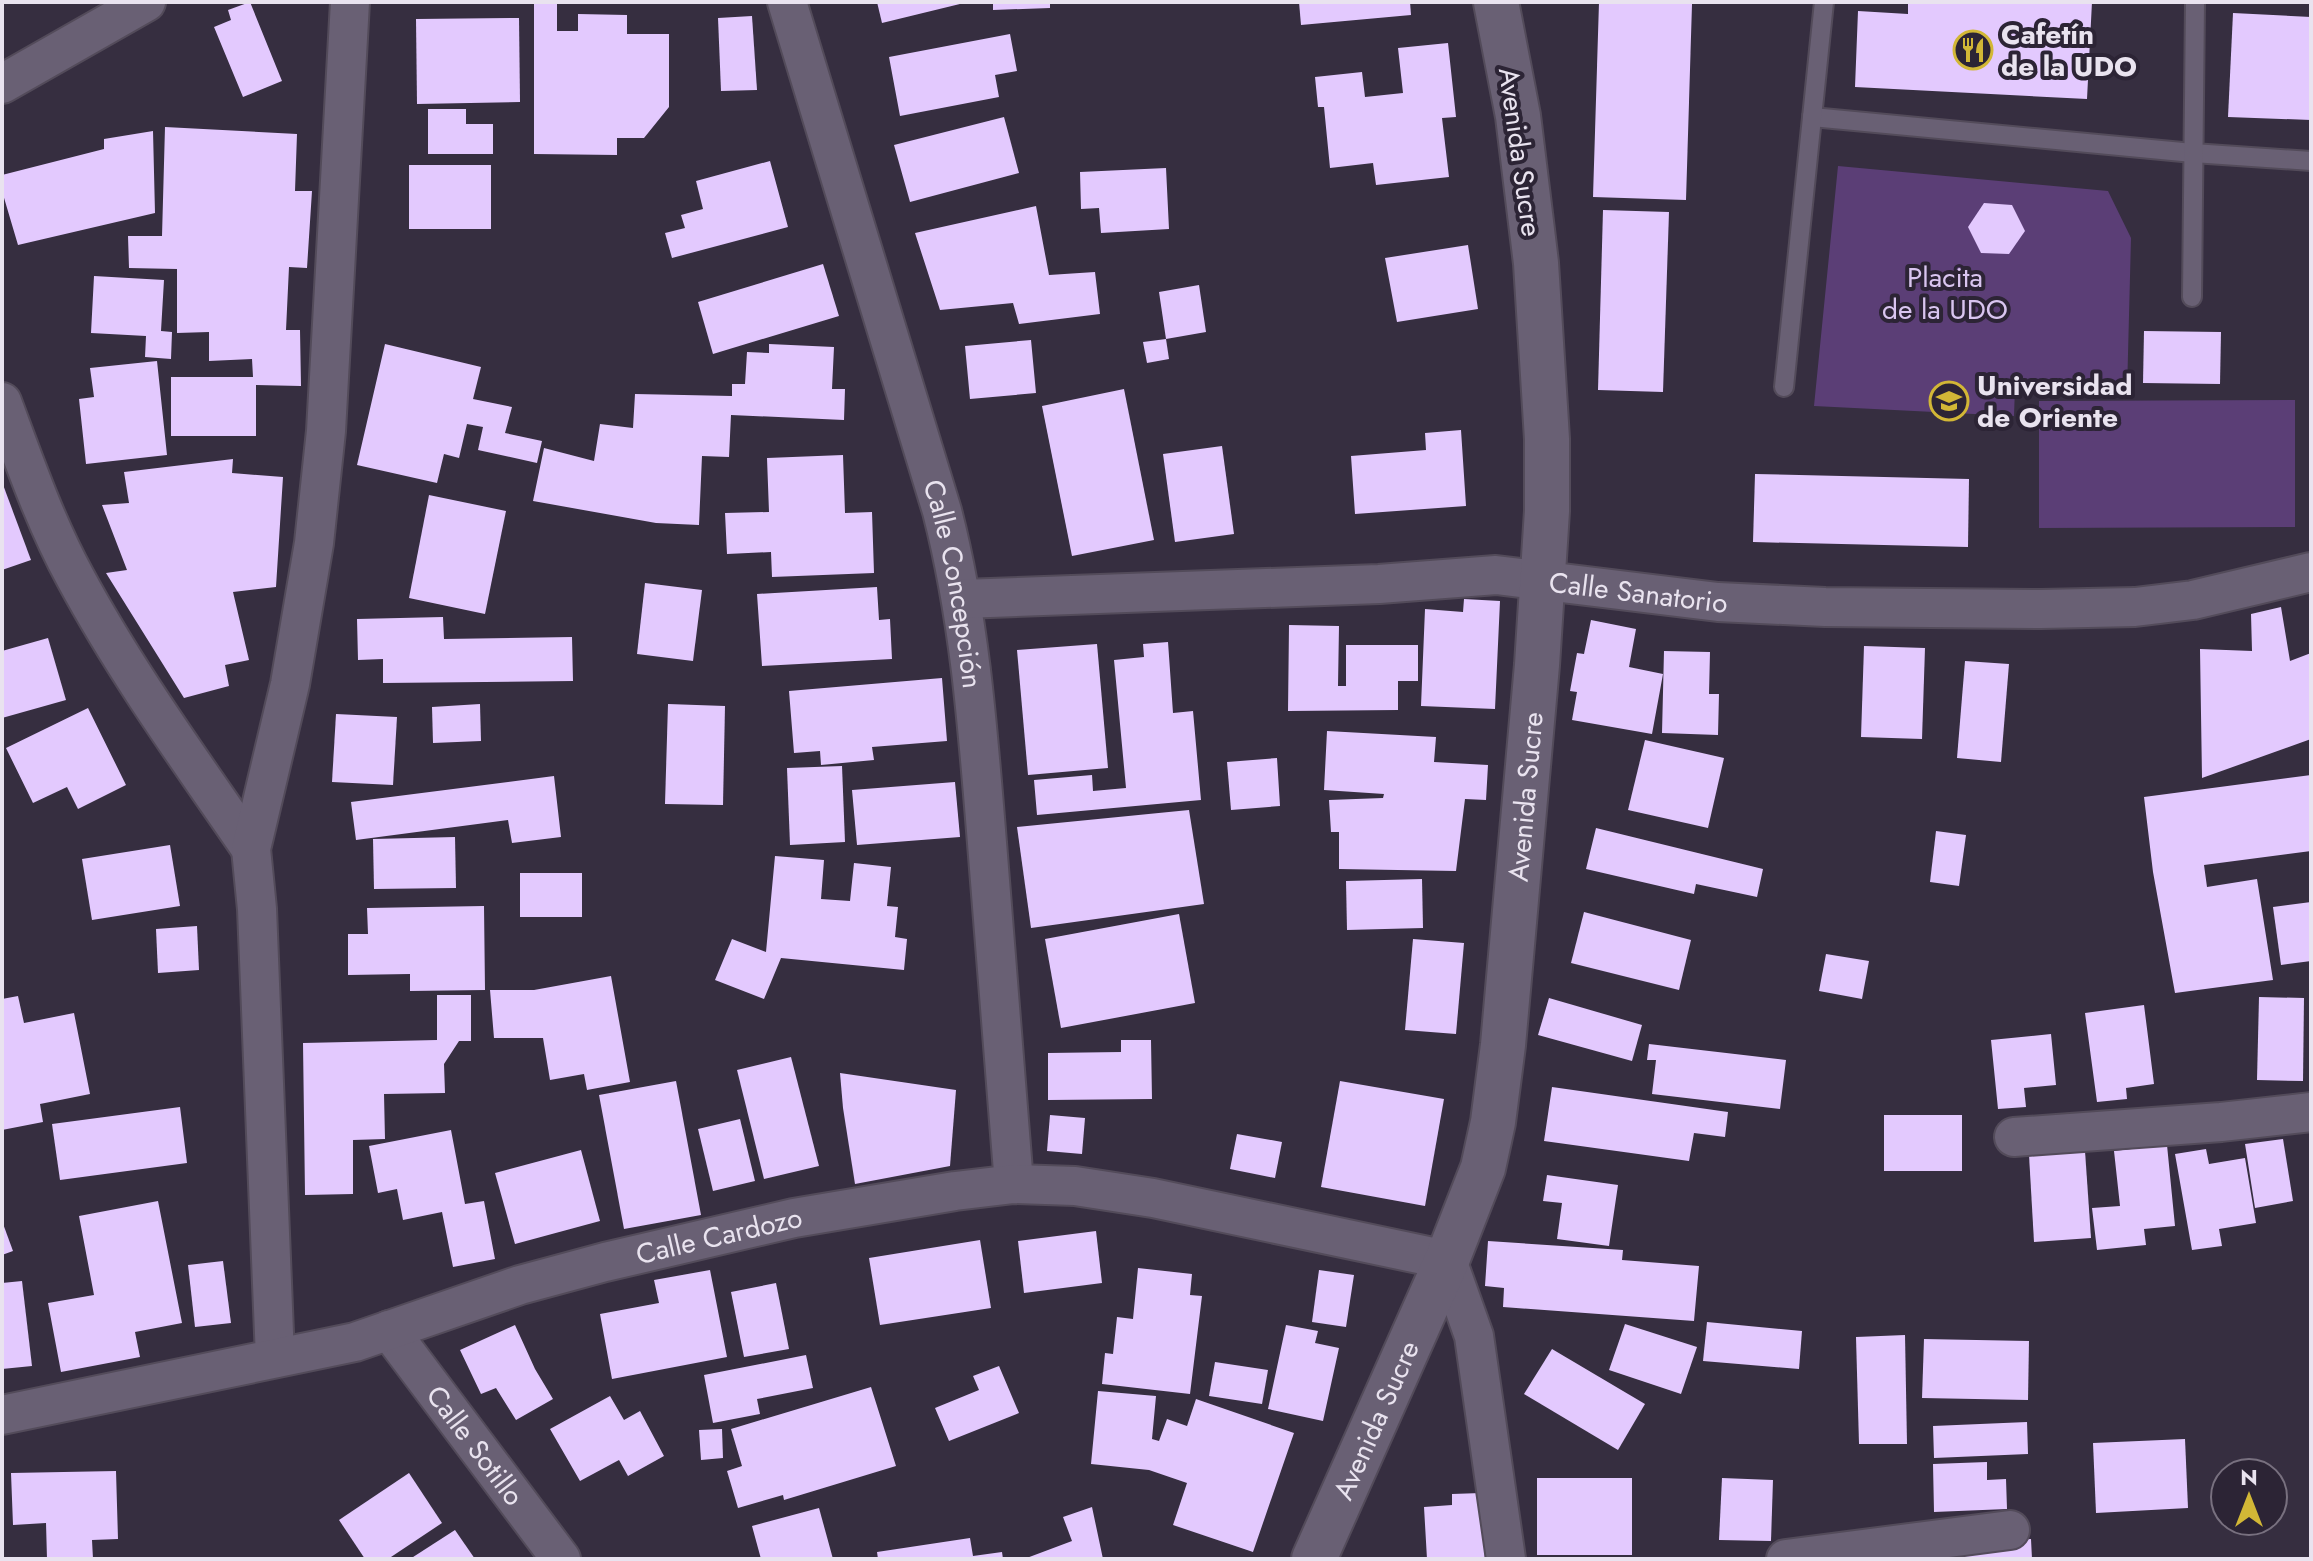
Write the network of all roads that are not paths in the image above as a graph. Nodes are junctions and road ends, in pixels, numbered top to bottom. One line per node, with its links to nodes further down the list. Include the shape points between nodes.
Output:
1 (146, 2): 7 (street)
2 (350, 2): 17 (street, via 326,431 314,543 284,716)
3 (787, 2): 16 (street, Calle Concepción, via 942,511)
4 (1496, 2): 15 (street, Avenida Sucre, via 1518,116 1536,263 1547,439)
5 (1824, 2): 8 (lane)
6 (2195, 2): 9 (lane)
7 (2, 84)
8 (1812, 117): 9 (lane); 12 (lane)
9 (2193, 153): 10 (lane); 11 (lane)
10 (2311, 161)
11 (2192, 297)
12 (1784, 387)
13 (2, 402): 17 (street, via 74,575 165,726)
14 (2311, 572): 15 (street, Calle Sanatorio, via 2193,600 2041,609 1718,602)
15 (1542, 582): 16 (street, Calle Sanatorio, via 1496,575); 21 (street, Avenida Sucre, via 1493,1122 1483,1168)
16 (962, 599): 20 (street, Calle Concepción, via 975,699)
17 (251, 849): 23 (street)
18 (2311, 1112): 19 (street)
19 (2014, 1137)
20 (1014, 1184): 21 (street, Calle Cardozo, via 1075,1186 1153,1198); 22 (street, Calle Cardozo, via 794,1218 605,1262)
21 (1447, 1260): 27 (street, Avenida Sucre); 28 (street, via 1474,1336)
22 (389, 1330): 23 (street, Calle Cardozo); 26 (street, Calle Sotillo)
23 (275, 1358): 24 (street, Calle Cardozo)
24 (2, 1415)
25 (2010, 1530): 29 (street)
26 (561, 1559)
27 (1314, 1559)
28 (1506, 1559)
29 (1786, 1559)

